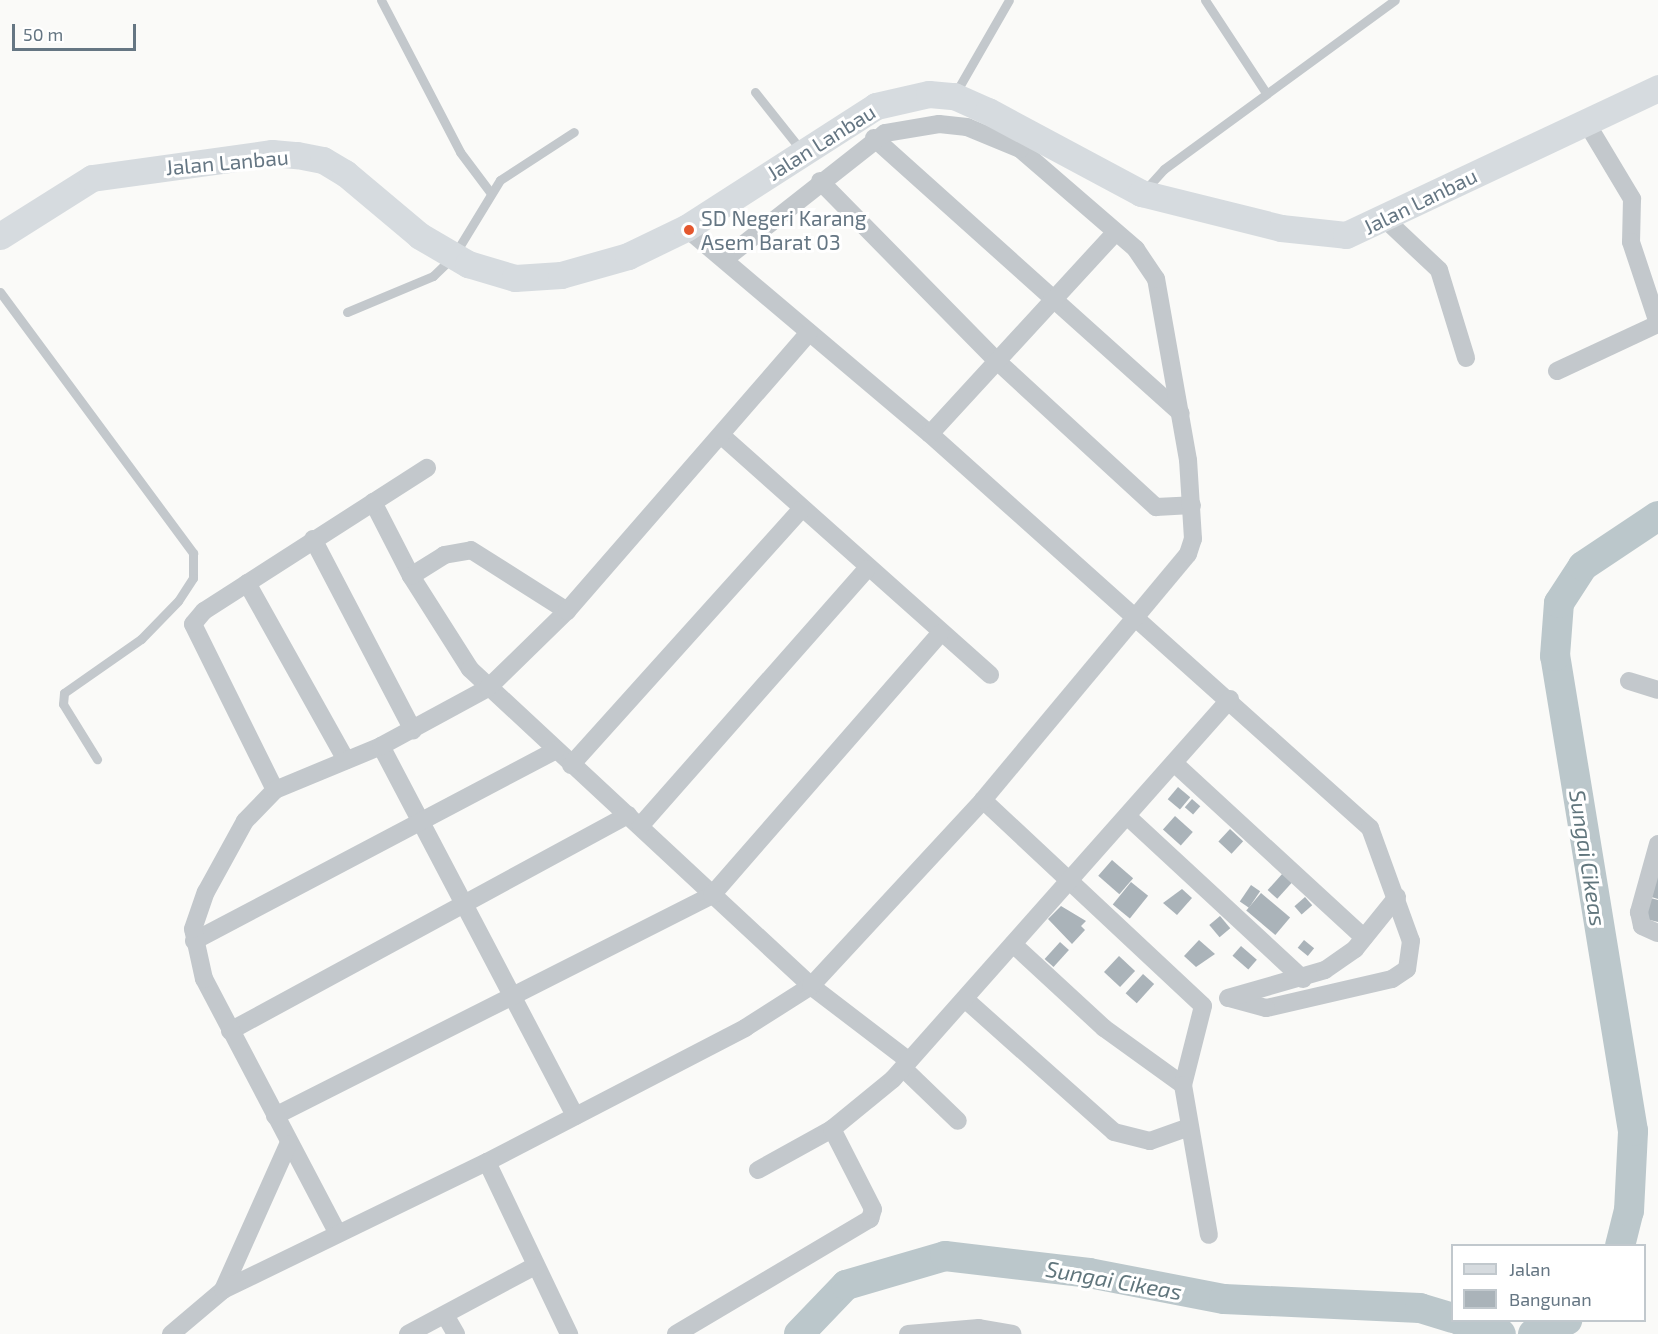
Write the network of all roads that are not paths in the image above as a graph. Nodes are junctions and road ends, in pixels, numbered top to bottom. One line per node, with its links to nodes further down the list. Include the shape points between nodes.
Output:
1 (381, 0): 14 (lane, via 460,152)
2 (1009, 0): 8 (lane)
3 (1205, 0): 7 (lane)
4 (1395, 0): 7 (lane)
5 (1658, 88): 9 (street, Jalan Lanbau)
6 (755, 92): 12 (lane)
7 (1266, 93): 15 (lane, via 1164,169)
8 (954, 96): 12 (street, Jalan Lanbau, via 906,96 876,106); 15 (street, Jalan Lanbau)
9 (1586, 122): 16 (street, Jalan Lanbau); 25 (street, via 1632,200 1631,242)
10 (574, 132): 14 (lane, via 514,167)
11 (874, 138): 13 (street); 18 (street, via 939,124 984,130 1020,149); 23 (street)
12 (802, 151): 17 (street, Jalan Lanbau)
13 (820, 181): 21 (street); 28 (street)
14 (490, 192): 20 (lane)
15 (1141, 194): 16 (street, Jalan Lanbau, via 1309,234 1346,235)
16 (1386, 220): 27 (street, via 1439,270)
17 (686, 228): 20 (street, Jalan Lanbau, via 592,268 529,279 491,274); 21 (street)
18 (1115, 233): 23 (street); 30 (street, via 1148,263 1156,279)
19 (0, 236): 20 (street, Jalan Lanbau, via 92,178 272,153 323,160)
20 (453, 257): 24 (lane, via 433,276)
21 (725, 259): 26 (street)
22 (0, 292): 52 (lane, via 193,553 193,578 178,601 141,639 64,693 63,704)
23 (1053, 301): 28 (street); 30 (street)
24 (347, 312)
25 (1658, 323): 29 (street)
26 (809, 333): 31 (street); 32 (street)
27 (1466, 358)
28 (998, 361): 31 (street); 35 (street, via 1156,507)
29 (1557, 371)
30 (1181, 413): 35 (street)
31 (930, 434): 42 (street)
32 (722, 436): 36 (street); 41 (street)
33 (427, 468): 34 (street)
34 (373, 502): 37 (street); 39 (street)
35 (1192, 505): 42 (street, via 1188,554)
36 (801, 510): 38 (street); 55 (street)
37 (313, 539): 40 (street); 49 (street)
38 (867, 569): 43 (street); 59 (street)
39 (411, 576): 41 (street, via 444,555 471,550); 46 (street, via 453,645)
40 (247, 583): 53 (street); 56 (street, via 197,617 193,629)
41 (567, 611): 46 (street)
42 (1133, 620): 48 (street); 57 (street)
43 (940, 634): 44 (street); 63 (street)
44 (990, 675)
45 (1629, 681): 47 (street)
46 (488, 688): 49 (street); 51 (street)
47 (1658, 690)
48 (1230, 699): 54 (street); 64 (street, via 1370,828)
49 (413, 730): 50 (street)
50 (381, 746): 53 (street); 60 (street)
51 (556, 750): 55 (street); 60 (street)
52 (97, 759)
53 (346, 760): 56 (street)
54 (1174, 763): 58 (street); 67 (street)
55 (572, 765): 59 (street)
56 (275, 790): 68 (street, via 245,821 211,882 193,929)
57 (982, 800): 62 (street); 71 (street)
58 (1127, 816): 62 (street); 70 (street)
59 (635, 820): 63 (street); 65 (street)
60 (422, 824): 65 (street); 68 (street)
61 (1658, 844): 66 (street, via 1639,912 1642,926)
62 (1070, 883): 69 (street); 75 (street)
63 (712, 896): 71 (street); 73 (street)
64 (1397, 897): 67 (street); 72 (street, via 1411,941 1407,969 1400,976 1266,1008)
65 (463, 904): 73 (street); 76 (street)
66 (1658, 933)
67 (1364, 938): 70 (street, via 1341,959)
68 (194, 941): 76 (street, via 204,979)
69 (1013, 944): 74 (street); 78 (street, via 1087,1013)
70 (1303, 979): 72 (street)
71 (811, 986): 77 (street); 80 (street, via 763,1019)
72 (1229, 998): 75 (street)
73 (514, 999): 79 (street); 80 (street)
74 (966, 1000): 77 (street); 82 (street, via 1114,1132 1150,1141)
75 (1203, 1006): 78 (street)
76 (230, 1031): 79 (street)
77 (906, 1065): 81 (street); 83 (street)
78 (1183, 1085): 82 (street)
79 (275, 1116): 84 (street)
80 (575, 1116): 85 (street)
81 (958, 1121)
82 (1189, 1127): 88 (street)
83 (832, 1129): 86 (street); 96 (street, via 873,1209 870,1219)
84 (288, 1145): 87 (street); 90 (street)
85 (488, 1162): 87 (street); 89 (street)
86 (758, 1170)
87 (337, 1232): 90 (street)
88 (1209, 1235)
89 (535, 1266): 91 (street); 95 (street)
90 (223, 1290): 92 (street)
91 (445, 1315): 93 (street); 94 (street)
92 (171, 1334)
93 (408, 1334)
94 (456, 1334)
95 (568, 1334)
96 (676, 1334)
97 (909, 1334): 98 (street, via 979,1328)
98 (1012, 1334)

